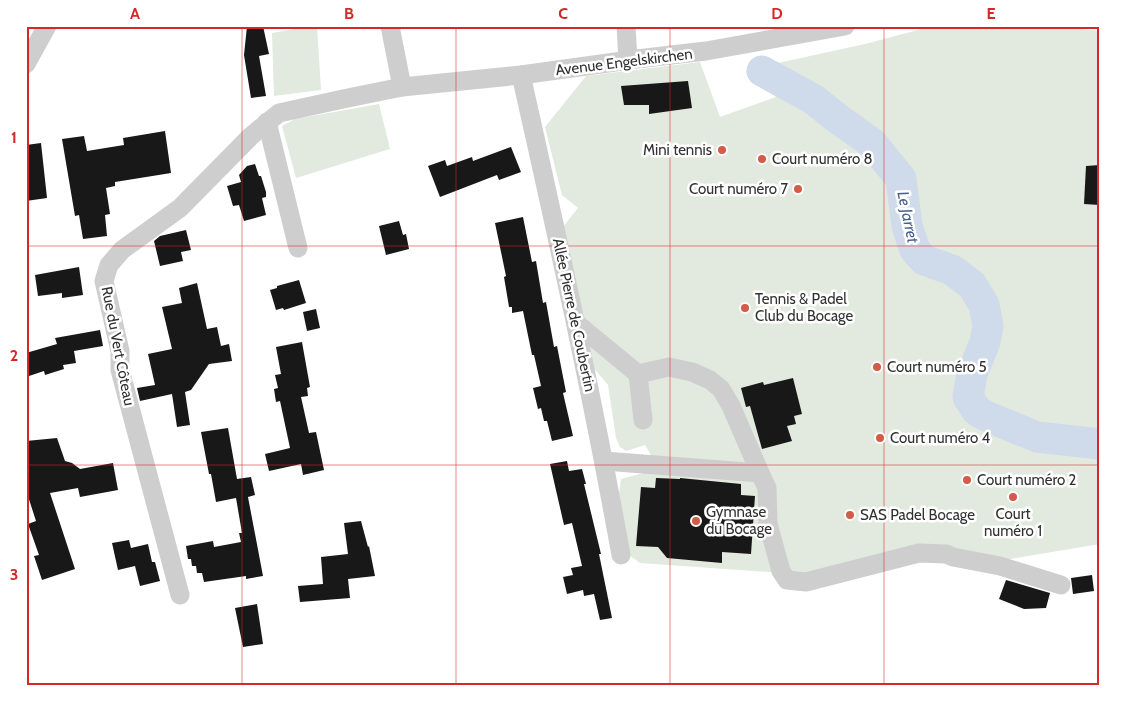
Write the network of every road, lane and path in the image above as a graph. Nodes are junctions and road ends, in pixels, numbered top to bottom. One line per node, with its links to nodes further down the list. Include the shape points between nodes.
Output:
1 (47, 26): 6 (street)
2 (390, 26): 8 (street)
3 (626, 26): 5 (street)
4 (845, 26): 5 (street, Avenue Engelskirchen, via 706,51)
5 (628, 60): 7 (street, Avenue Engelskirchen)
6 (26, 64)
7 (521, 75): 8 (street, Avenue Engelskirchen); 11 (street, Allée Pierre de Coubertin)
8 (402, 87): 9 (street, Rue du Vert Côteau, via 279,113)
9 (267, 122): 10 (street); 18 (street, Rue du Vert Côteau, via 180,208 122,250 109,265 104,281 120,351 120,370)
10 (298, 248)
11 (576, 323): 12 (street); 14 (street, Allée Pierre de Coubertin)
12 (638, 374): 13 (street); 15 (street, via 669,367 710,380 721,389)
13 (643, 420)
14 (604, 461): 15 (street); 16 (street, Allée Pierre de Coubertin)
15 (760, 473): 17 (street, via 767,488 768,523 780,571 788,580 806,582 919,553 933,553 1000,566)
16 (621, 555)
17 (1062, 585)
18 (180, 595)

